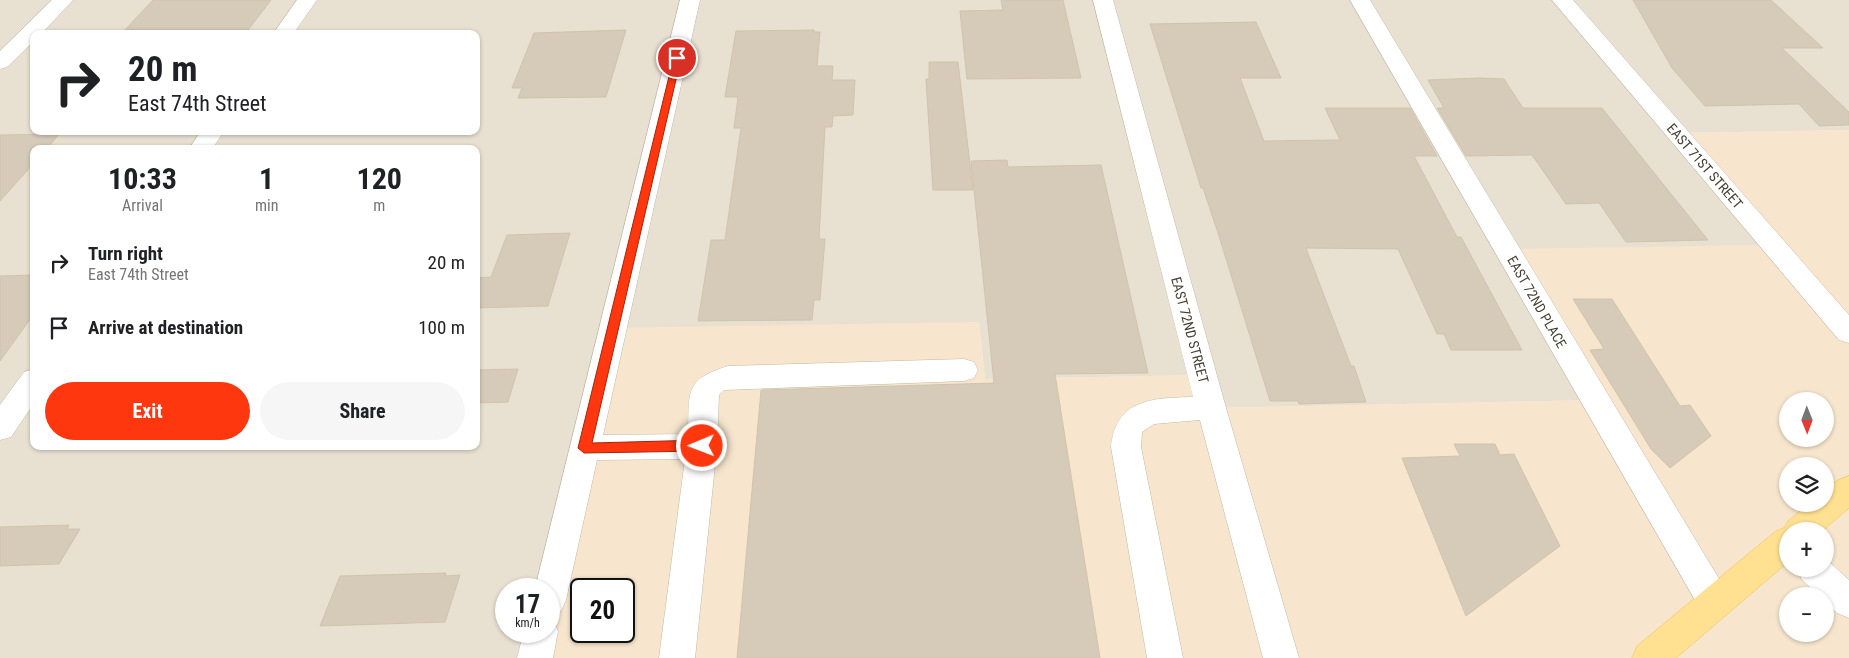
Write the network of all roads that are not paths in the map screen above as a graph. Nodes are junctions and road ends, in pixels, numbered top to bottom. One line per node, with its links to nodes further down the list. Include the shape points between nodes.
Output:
1 (63, 0): 7 (street)
2 (307, 0): 8 (street)
3 (690, 0): 17 (street)
4 (1103, 0): 14 (street, EAST 72ND STREET)
5 (1360, 0): 24 (street, EAST 72ND PLACE)
6 (1562, 0): 11 (street, EAST 71ST STREET)
7 (33, 30)
8 (285, 30)
9 (30, 33): 10 (street)
10 (0, 63)
11 (1849, 332)
12 (964, 370): 16 (street, via 728,377 714,382 704,392)
13 (30, 386): 15 (street)
14 (1211, 408): 28 (street, via 1167,409 1138,418 1128,428 1126,447); 29 (street, EAST 72ND STREET)
15 (0, 428)
16 (702, 446): 17 (street); 27 (street)
17 (584, 448): 22 (street)
18 (1849, 489): 19 (main road)
19 (1810, 522)
20 (1779, 548): 24 (main road)
21 (1822, 577): 23 (street)
22 (554, 578)
23 (1849, 602)
24 (1715, 603): 30 (main road)
25 (539, 643): 26 (street)
26 (535, 658)
27 (678, 658)
28 (1165, 658)
29 (1281, 658)
30 (1650, 658)

